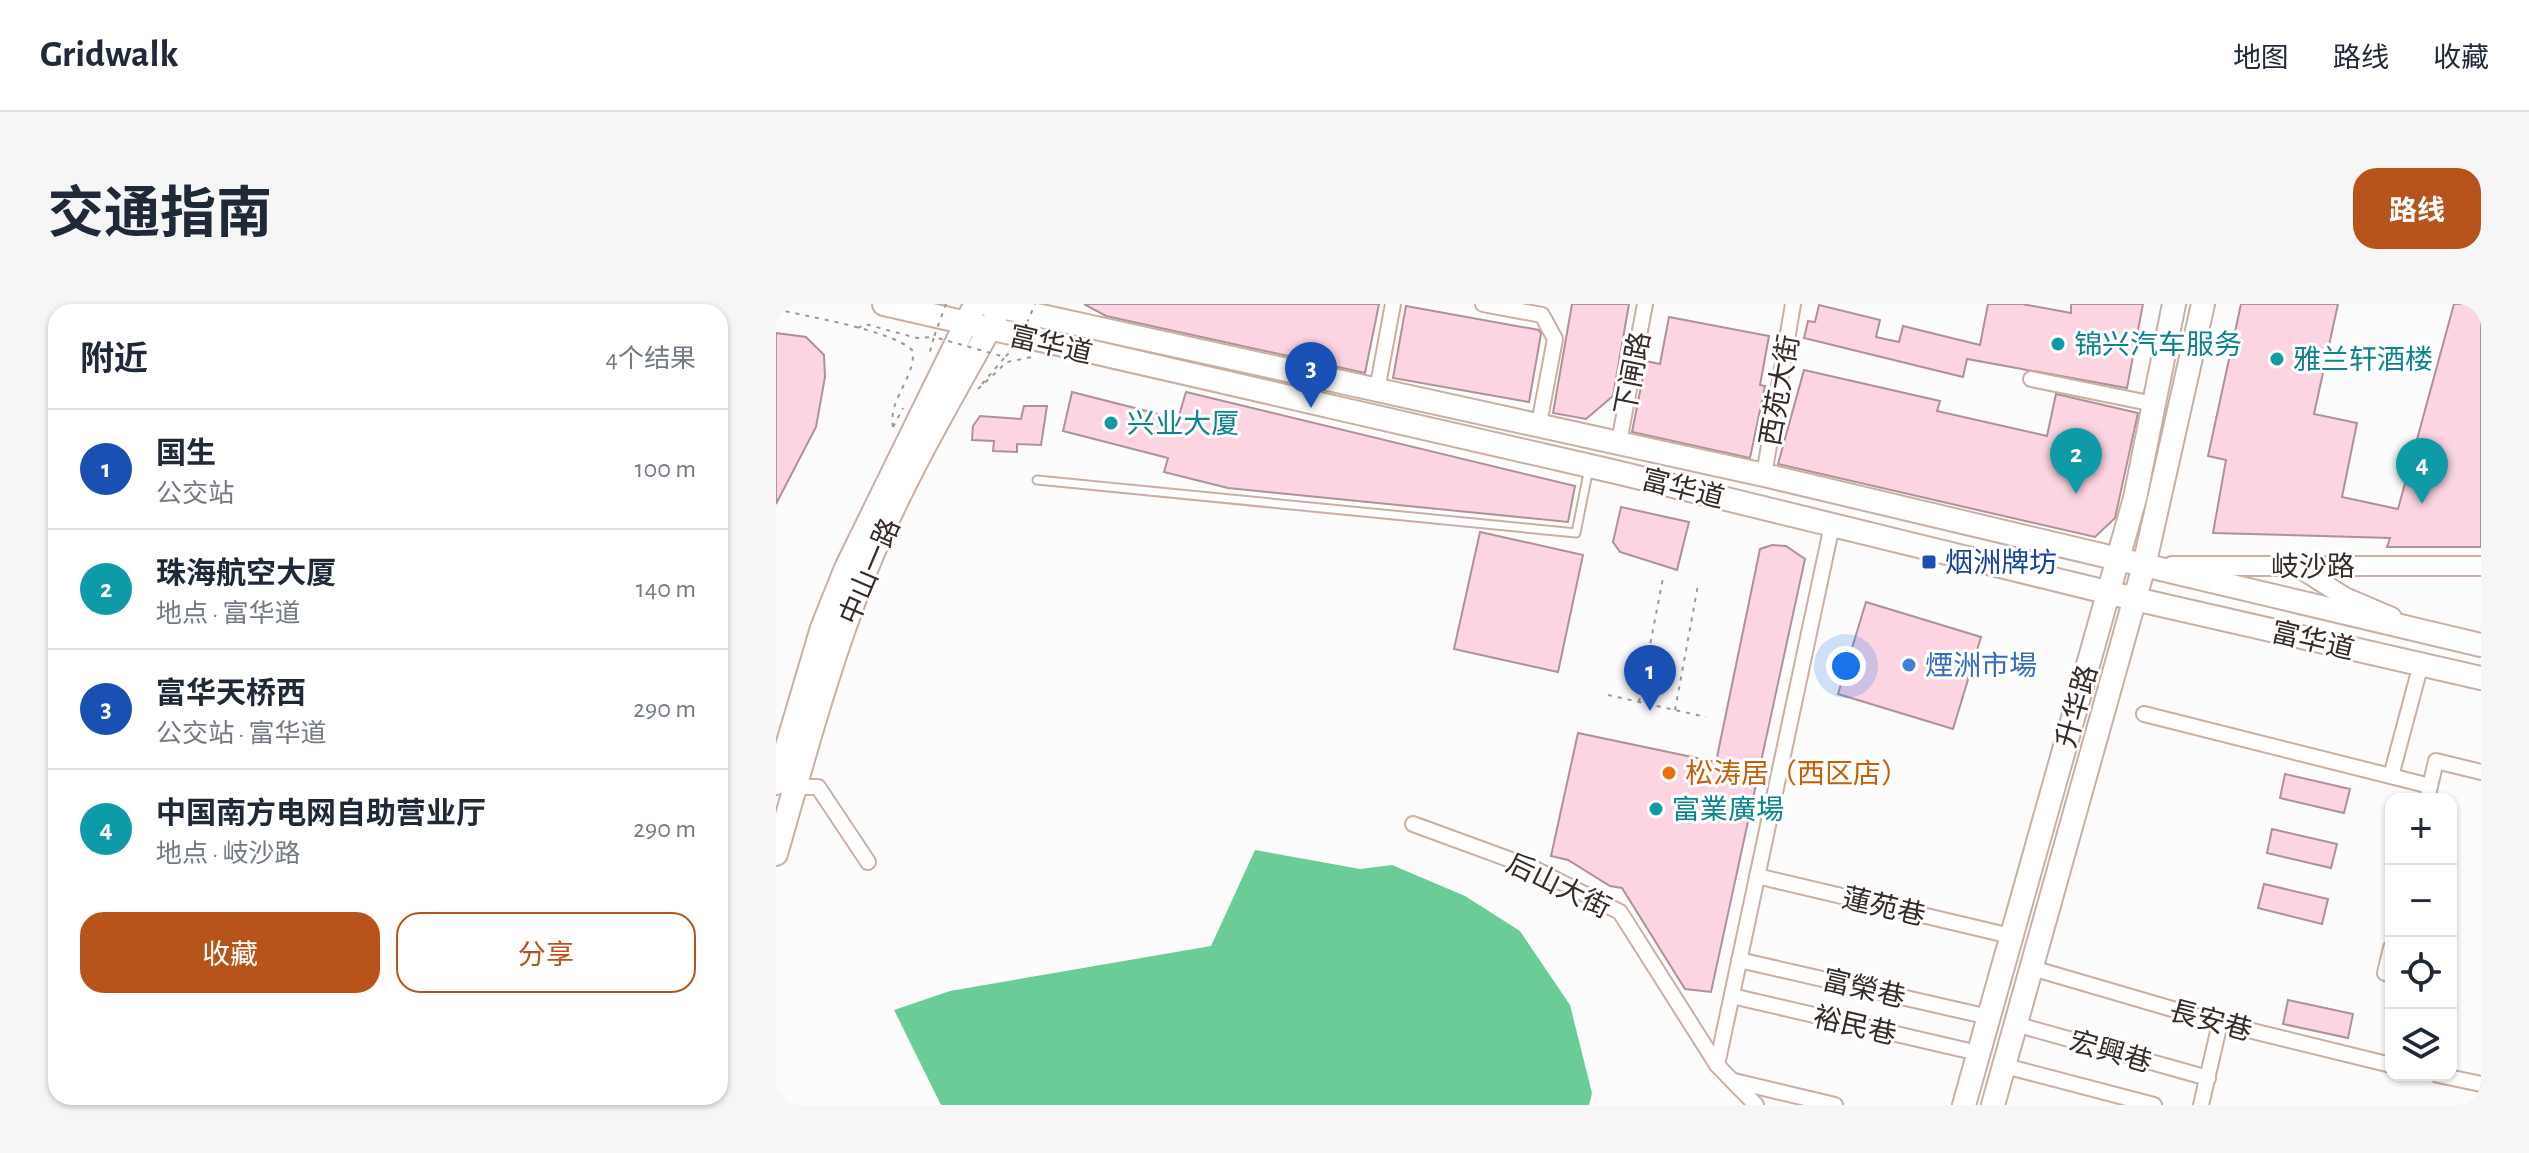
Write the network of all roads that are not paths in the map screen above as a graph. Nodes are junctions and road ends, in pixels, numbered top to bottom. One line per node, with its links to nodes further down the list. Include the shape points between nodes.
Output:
1 (884, 304): 10 (main road, 富华道)
2 (977, 304): 10 (main road, 中山一路)
3 (1393, 304): 13 (street)
4 (1483, 304): 15 (street, via 1542,315 1555,339)
5 (1645, 304): 16 (street, 下闸路)
6 (1793, 304): 18 (street, 西苑大街)
7 (2174, 304): 14 (main road, 升华路)
8 (2203, 304): 22 (main road, 升华路)
9 (997, 305): 11 (main road, 中山一路); 13 (main road, 富华道)
10 (963, 323): 11 (main road, 富华道); 36 (main road, 中山一路, via 822,628)
11 (989, 330): 17 (main road, 富华道); 36 (main road, 中山一路, via 960,377 865,572)
12 (2031, 379): 14 (street)
13 (1377, 390): 15 (main road, 富华道)
14 (2154, 404): 21 (main road, 升华路)
15 (1539, 424): 16 (main road, 富华道)
16 (1619, 442): 18 (main road, 富华道)
17 (1589, 466): 19 (lane, via 1576,533); 20 (main road, 富华道)
18 (1764, 475): 21 (main road, 富华道)
19 (1037, 480)
20 (1832, 525): 25 (main road, 富华道); 41 (street)
21 (2118, 559): 22 (main road, 富华道); 25 (main road, 升华路)
22 (2144, 566): 23 (street, 岐沙路); 26 (main road, 升华路); 27 (main road, 富华道)
23 (2296, 566): 24 (street, 岐沙路); 28 (street, via 2345,597)
24 (2481, 566)
25 (2109, 592): 26 (main road, 富华道); 42 (main road, 升华路)
26 (2135, 599): 29 (main road, 富华道); 44 (main road, 升华路)
27 (2337, 611): 28 (main road, 富华道); 29 (main road)
28 (2435, 634): 30 (main road, 富华道)
29 (2329, 643): 31 (main road, 富华道)
30 (2481, 645)
31 (2421, 664): 32 (main road, 富华道); 35 (street)
32 (2481, 678)
33 (2144, 714): 35 (street)
34 (2481, 772): 37 (street, via 2436,761)
35 (2391, 776): 37 (street)
36 (786, 785): 39 (main road, 中山一路); 40 (street, via 818,787)
37 (2429, 792)
38 (1413, 824): 51 (street, 后山大街, via 1533,868 1620,912)
39 (776, 854)
40 (868, 862)
41 (1757, 876): 42 (street, 蓮苑巷); 43 (street)
42 (2011, 936): 46 (main road, 升华路)
43 (1739, 960): 45 (street); 46 (street, 富榮巷)
44 (2032, 968): 47 (street, 長安巷); 48 (main road, 升华路)
45 (1732, 996): 49 (street, 裕民巷); 51 (street)
46 (1989, 1017): 49 (main road, 升华路)
47 (2220, 1023): 50 (street, 長安巷); 53 (street)
48 (2015, 1024): 52 (main road, 升华路); 53 (street, 宏興巷)
49 (1978, 1053): 59 (main road, 升华路)
50 (2385, 1064)
51 (1717, 1065): 55 (street, 后山大街)
52 (2005, 1066): 60 (main road, 升华路); 61 (street)
53 (2208, 1078): 62 (street)
54 (2457, 1079): 56 (street)
55 (1731, 1080): 57 (street, 后山大街); 58 (street)
56 (2481, 1084)
57 (1756, 1105)
58 (1835, 1105)
59 (1964, 1105)
60 (1993, 1105)
61 (2154, 1105)
62 (2201, 1105)

